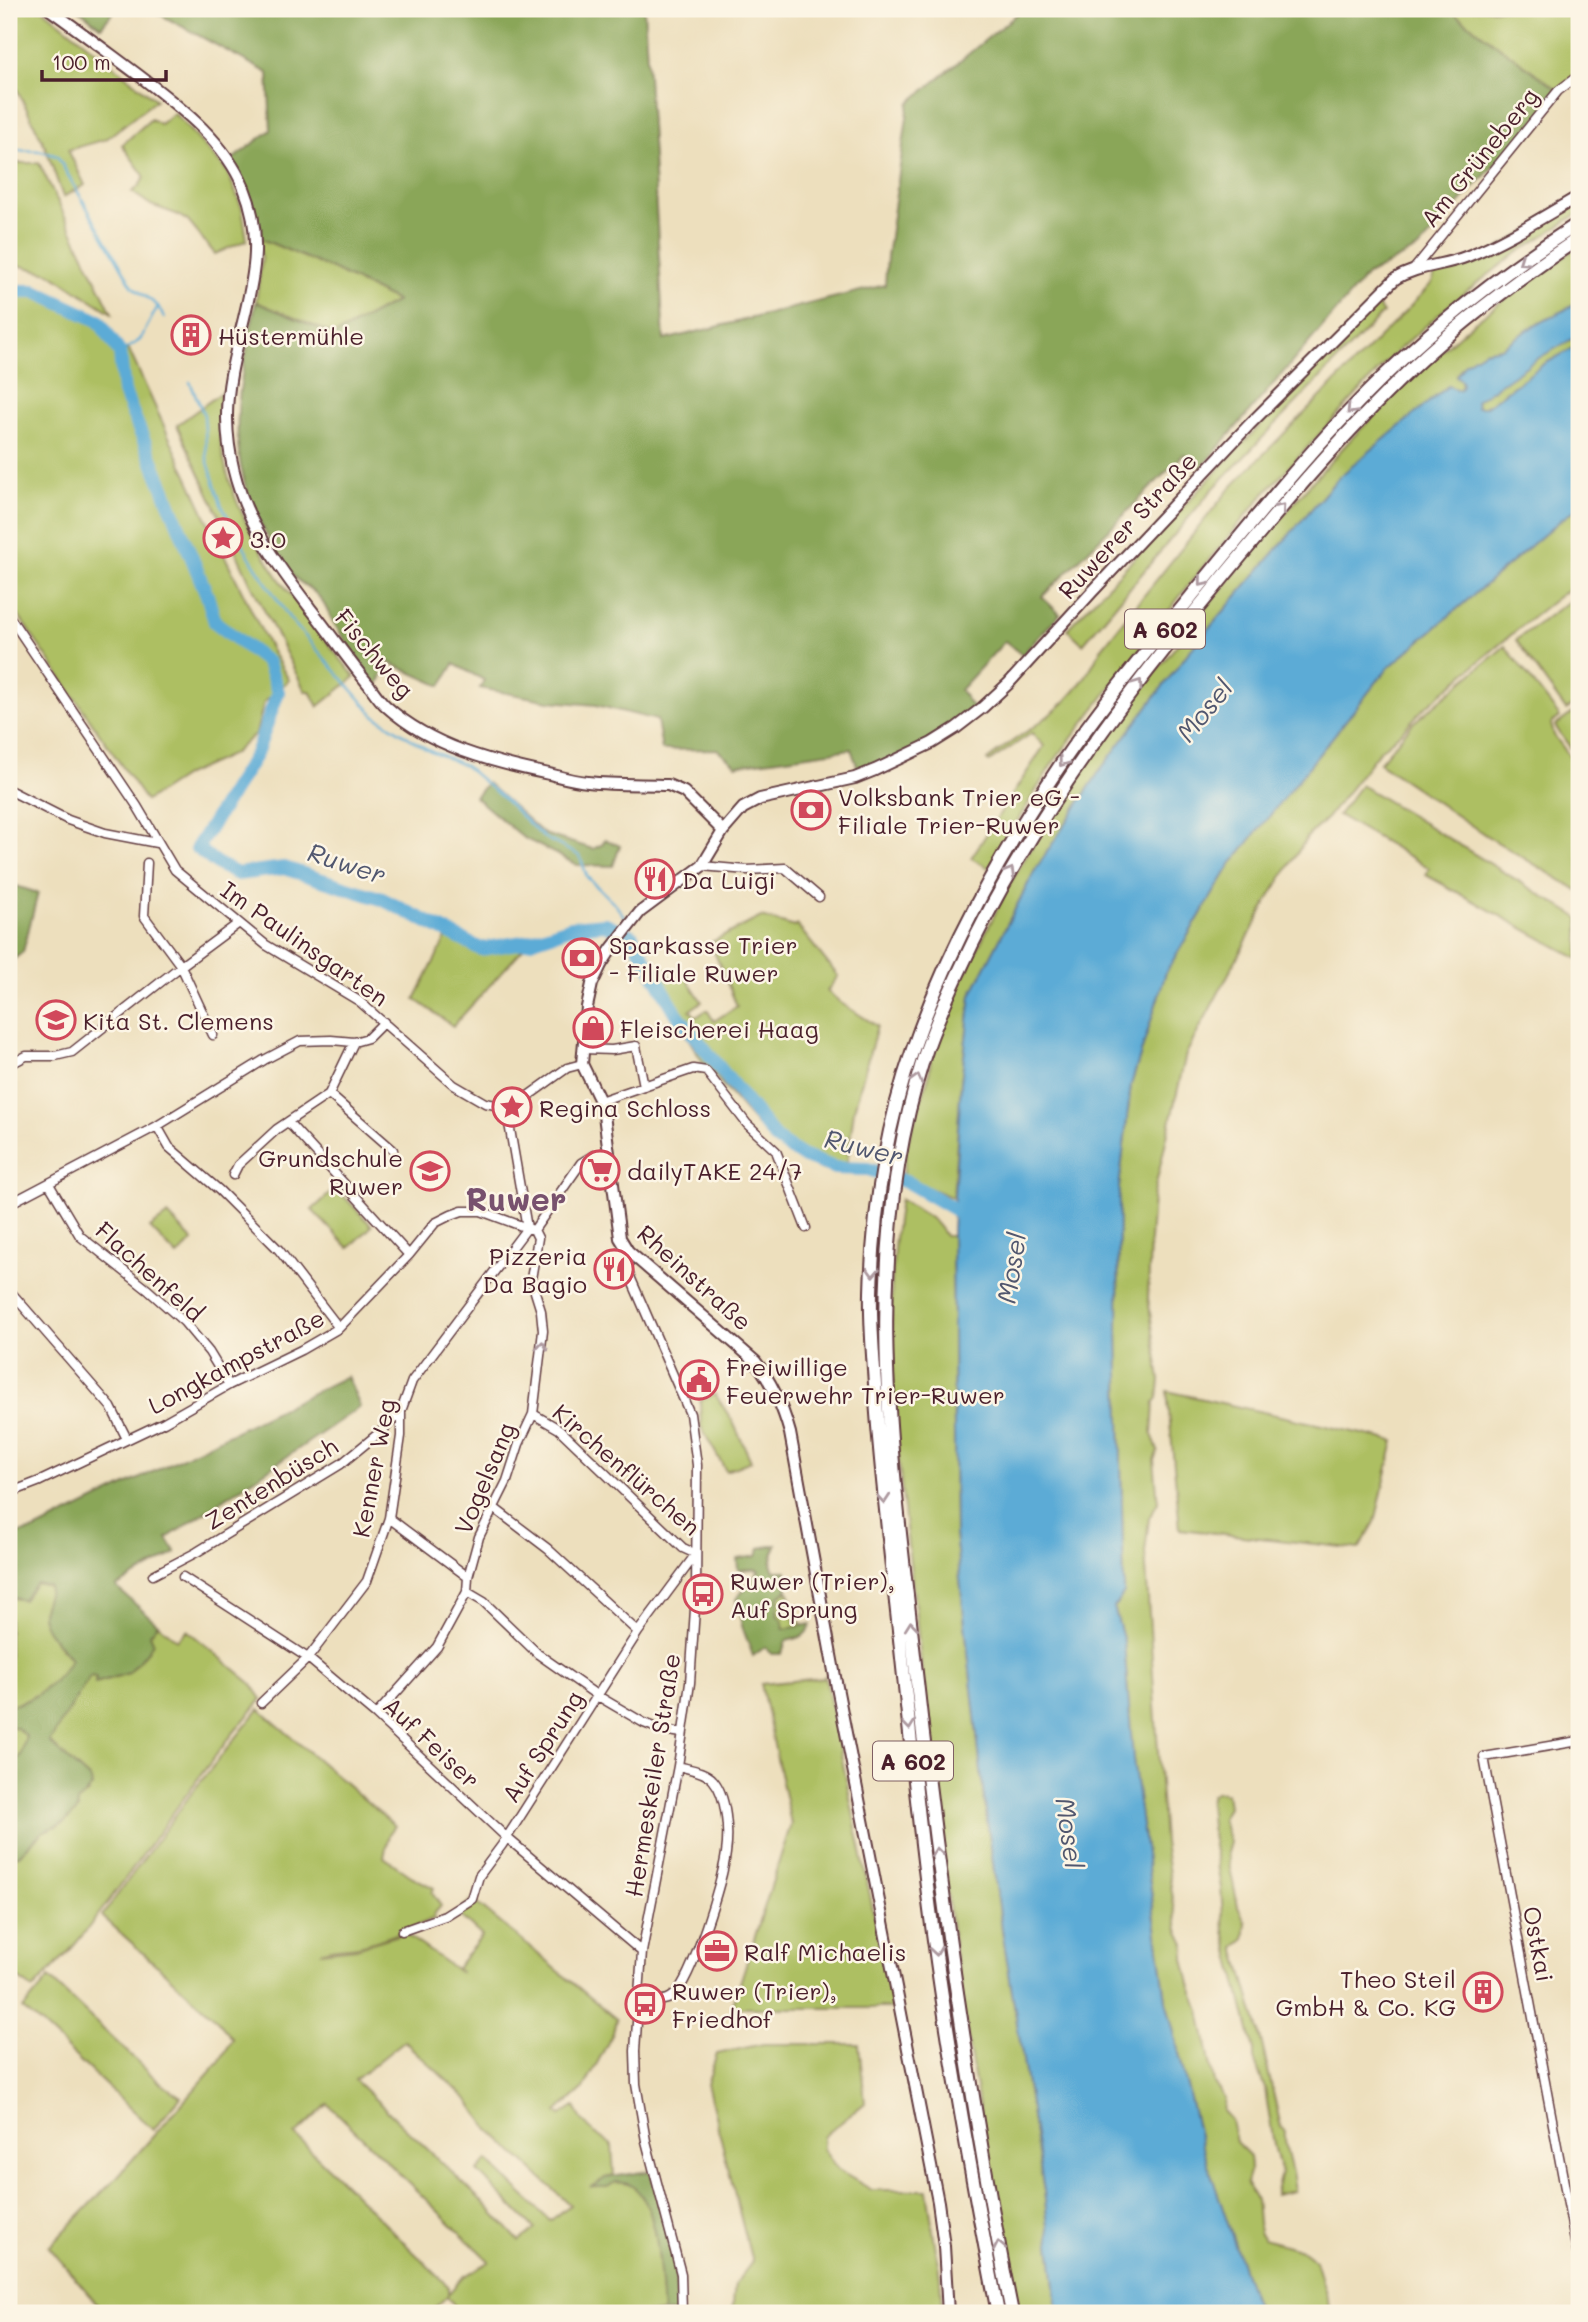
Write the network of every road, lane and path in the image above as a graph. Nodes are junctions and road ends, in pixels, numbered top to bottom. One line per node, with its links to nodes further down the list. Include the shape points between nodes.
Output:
1 (49, 9): 9 (main road, Fischweg, via 185,110 235,168 257,237 256,267 227,415 239,493 292,585 386,706 426,734 500,764 587,782 668,785 684,792)
2 (1579, 75): 6 (street, Am Grüneberg, via 1558,91)
3 (1579, 196): 6 (main road, Ruwerer Straße, via 1477,253)
4 (1579, 223): 29 (highway, A 602, one-way to 29, via 1448,318 1343,417 1261,510 1060,766 998,866 937,987 913,1049)
5 (1579, 237): 29 (highway, A 602, one-way to 5, via 950,992 1009,873 1066,782 1160,654 1269,521 1390,390 1460,326)
6 (1414, 269): 9 (main road, Ruwerer Straße, via 1386,287 1259,415 982,708 932,743 875,770 760,799 737,813)
7 (9, 616): 10 (street, Im Paulinsgarten)
8 (9, 790): 10 (street, via 80,825)
9 (723, 831): 12 (main road, Ruwerer Straße)
10 (158, 844): 14 (street, Im Paulinsgarten, via 181,877)
11 (147, 863): 16 (street, via 144,916)
12 (702, 866): 13 (street, via 785,868); 15 (main road, Ruwerer Straße, via 640,912)
13 (819, 897)
14 (239, 923): 16 (street); 17 (street, Im Paulinsgarten)
15 (601, 965): 20 (main road, Rheinstraße, via 587,1007)
16 (181, 966): 18 (street); 22 (street, via 72,1052 26,1056)
17 (384, 1022): 19 (street, via 368,1038); 26 (street, Im Paulinsgarten, via 466,1094)
18 (213, 1035)
19 (354, 1042): 24 (street); 28 (street, via 300,1041)
20 (583, 1049): 21 (main road, Rheinstraße); 23 (street, via 636,1046)
21 (582, 1063): 25 (main road, Rheinstraße); 26 (street)
22 (9, 1065)
23 (645, 1086): 25 (street); 36 (street, via 693,1069 706,1071 747,1124 776,1151)
24 (329, 1094): 27 (street); 30 (street)
25 (600, 1101): 31 (main road, Rheinstraße)
26 (506, 1106): 37 (street, Vogelsang)
27 (288, 1122): 32 (street, via 238,1165); 39 (street)
28 (157, 1126): 33 (street); 41 (street, via 169,1147 279,1250)
29 (895, 1142): 35 (highway, A 602)
30 (393, 1150)
31 (609, 1154): 37 (street, Kenner Weg, via 594,1155 581,1163); 38 (main road, Rheinstraße, via 617,1231)
32 (233, 1175)
33 (49, 1184): 34 (street); 42 (street, Flachenfeld, via 80,1236 184,1322)
34 (9, 1204)
35 (885, 1207): 69 (highway, A 602, one-way to 69, via 871,1295 886,1514 935,1945); 70 (highway, A 602, one-way to 35, via 978,2138 950,1950 898,1515 885,1345)
36 (806, 1228)
37 (530, 1229): 39 (street, Longkampstraße, via 481,1211 462,1211 435,1223); 43 (street, Kenner Weg, via 412,1381); 44 (street, Vogelsang, one-way to 37, via 543,1331 531,1279 538,1238)
38 (628, 1251): 49 (street, Hermeskeiler Straße, via 628,1272 690,1414 697,1465); 68 (main road, Rheinstraße, via 755,1361 771,1384 790,1433 938,2203)
39 (410, 1255): 41 (street, Longkampstraße)
40 (9, 1290): 45 (street, via 111,1407)
41 (339, 1328): 42 (street, Longkampstraße)
42 (229, 1385): 45 (street, Longkampstraße)
43 (401, 1411): 48 (street, Kenner Weg); 50 (street, Zentenbüsch, via 341,1464)
44 (533, 1414): 47 (street, Vogelsang); 49 (street, Kirchenflürchen, via 559,1429 683,1548)
45 (127, 1439): 46 (street, Longkampstraße)
46 (9, 1493)
47 (494, 1508): 52 (street, Vogelsang, via 479,1537); 54 (street, via 548,1549)
48 (388, 1518): 52 (street); 55 (street, Kenner Weg, via 367,1581)
49 (696, 1554): 54 (street, Auf Sprung); 59 (street, Hermeskeiler Straße, via 690,1683)
50 (153, 1575)
51 (183, 1577): 55 (street, Auf Feiser)
52 (468, 1577): 53 (street, Vogelsang)
53 (467, 1592): 56 (street, via 484,1602 538,1654); 58 (street, Vogelsang, via 438,1647)
54 (638, 1632): 56 (street, Auf Sprung)
55 (308, 1658): 57 (street, Kenner Weg); 58 (street, Auf Feiser)
56 (598, 1696): 59 (street, via 643,1723); 62 (street, Auf Sprung)
57 (261, 1703)
58 (376, 1715): 62 (street, Auf Feiser)
59 (682, 1733): 61 (street, Hermeskeiler Straße)
60 (1579, 1741): 66 (street, Ostkai, via 1484,1756)
61 (678, 1766): 64 (street, Hermeskeiler Straße); 65 (street, via 714,1780 726,1816 726,1855 699,1945 679,1989 664,2000)
62 (506, 1837): 63 (street, Auf Sprung, via 479,1876 472,1899 445,1916); 64 (street, Auf Feiser)
63 (402, 1931)
64 (642, 1952): 65 (street, Hermeskeiler Straße)
65 (638, 1996): 67 (street, Hermeskeiler Straße, via 636,2084 681,2274)
66 (1579, 2263)
67 (682, 2313)
68 (948, 2313)
69 (998, 2313)
70 (1012, 2313)

